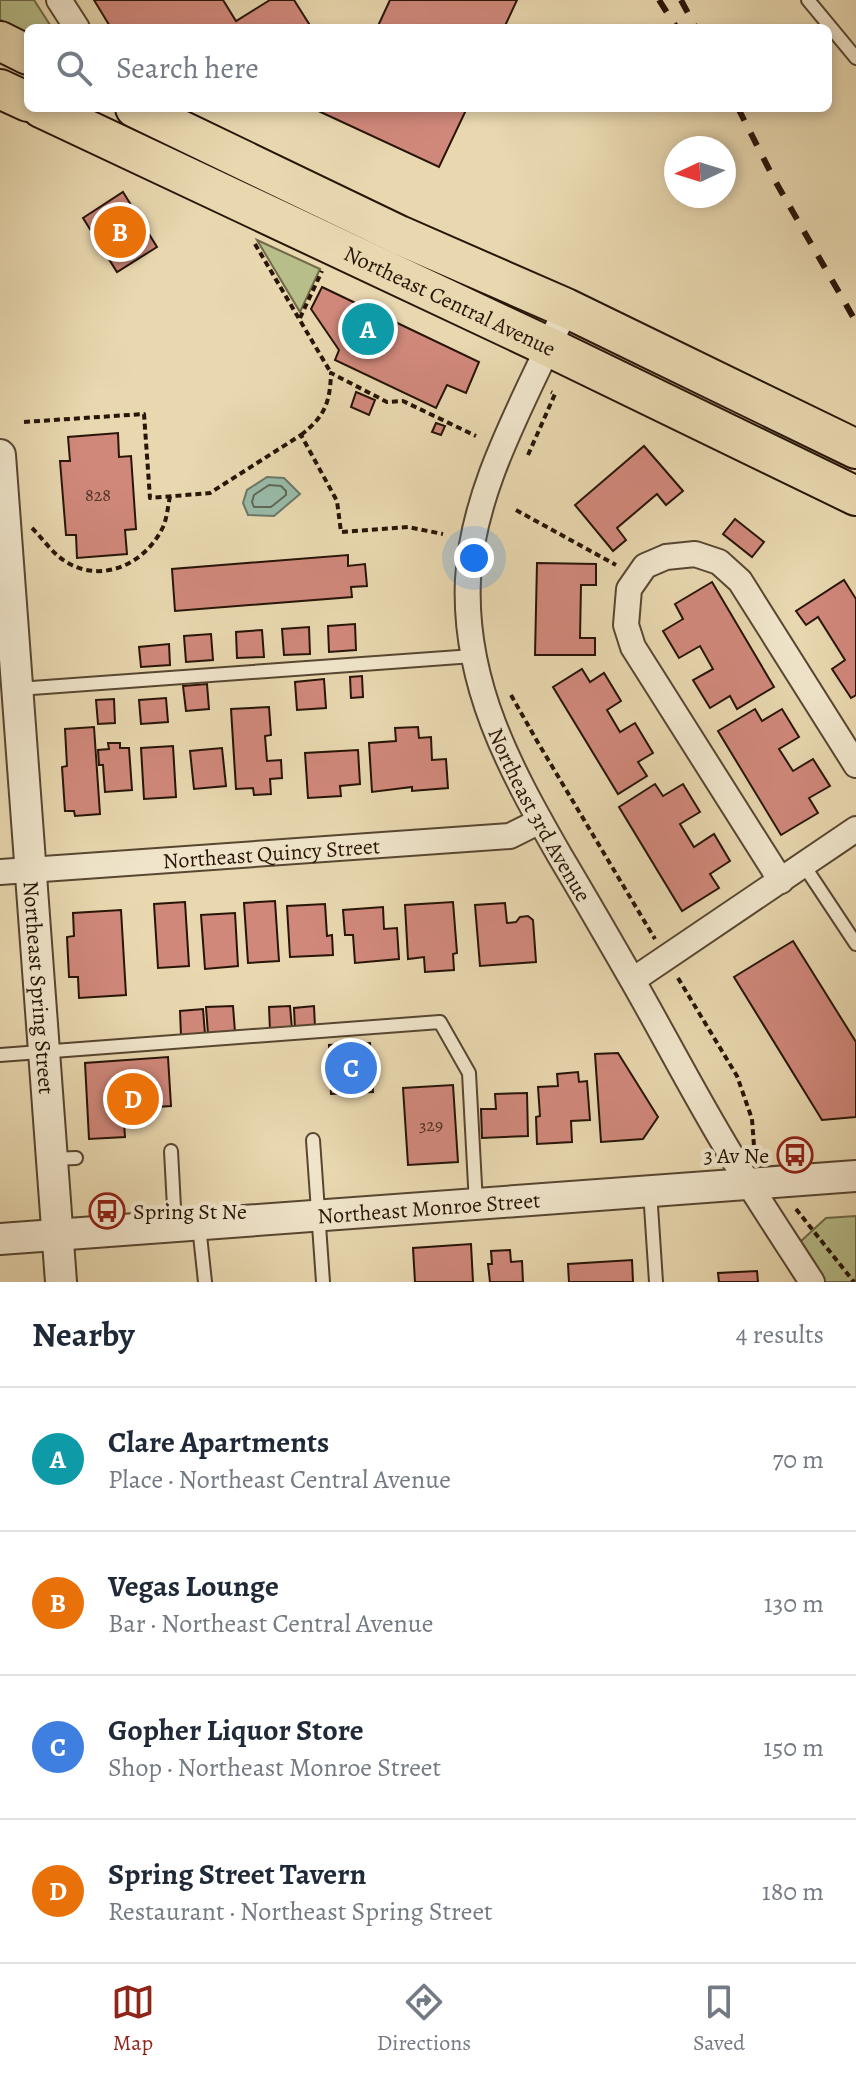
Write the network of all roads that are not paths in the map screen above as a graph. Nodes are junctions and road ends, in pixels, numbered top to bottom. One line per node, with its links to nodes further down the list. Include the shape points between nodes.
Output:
1 (59, 0): 3 (street)
2 (808, 0): 4 (lane)
3 (74, 24)
4 (828, 24)
5 (832, 29): 8 (lane)
6 (0, 41): 7 (main road)
7 (24, 53)
8 (856, 58)
9 (0, 89): 10 (main road)
10 (24, 100)
11 (50, 112): 14 (main road, Northeast Central Avenue)
12 (143, 112): 13 (main road, Northeast Central Avenue, via 399,235)
13 (566, 308): 14 (street, Northeast 3rd Avenue); 15 (main road, Northeast Central Avenue)
14 (549, 347): 17 (main road, Northeast Central Avenue); 19 (street, Northeast 3rd Avenue, via 497,459 472,539 468,618)
15 (856, 449)
16 (0, 455): 18 (street, Northeast Spring Street)
17 (856, 496)
18 (2, 512): 20 (street, Northeast Spring Street)
19 (473, 656): 20 (lane); 22 (street, Northeast 3rd Avenue, via 496,735)
20 (17, 689): 25 (street, Northeast Spring Street)
21 (856, 765): 26 (street, via 740,581 719,562 695,554 645,566 629,589 626,625 633,647)
22 (540, 821): 25 (street, Northeast Quincy Street, via 510,836); 28 (street, Northeast 3rd Avenue)
23 (855, 832): 24 (street)
24 (803, 864): 26 (street); 27 (lane)
25 (15, 871): 29 (street, Northeast Spring Street)
26 (781, 881): 28 (street)
27 (856, 944)
28 (633, 980): 33 (street, Northeast 3rd Avenue, via 732,1156)
29 (44, 1052): 30 (lane); 36 (lane, via 440,1022 469,1073); 39 (street, Northeast Spring Street, via 64,1158)
30 (0, 1055)
31 (313, 1140): 37 (lane)
32 (171, 1151): 38 (lane)
33 (753, 1170): 34 (street, Northeast Monroe Street); 35 (street, Northeast Monroe Street); 45 (street, Northeast 3rd Avenue)
34 (856, 1176)
35 (650, 1191): 36 (street, Northeast Monroe Street); 44 (lane)
36 (476, 1204): 37 (street, Northeast Monroe Street)
37 (318, 1216): 38 (street, Northeast Monroe Street); 43 (lane)
38 (187, 1225): 39 (street, Northeast Monroe Street); 42 (lane)
39 (58, 1235): 40 (street, Northeast Monroe Street); 41 (street, Northeast Spring Street)
40 (0, 1239)
41 (61, 1282)
42 (205, 1282)
43 (323, 1282)
44 (656, 1282)
45 (812, 1282)

